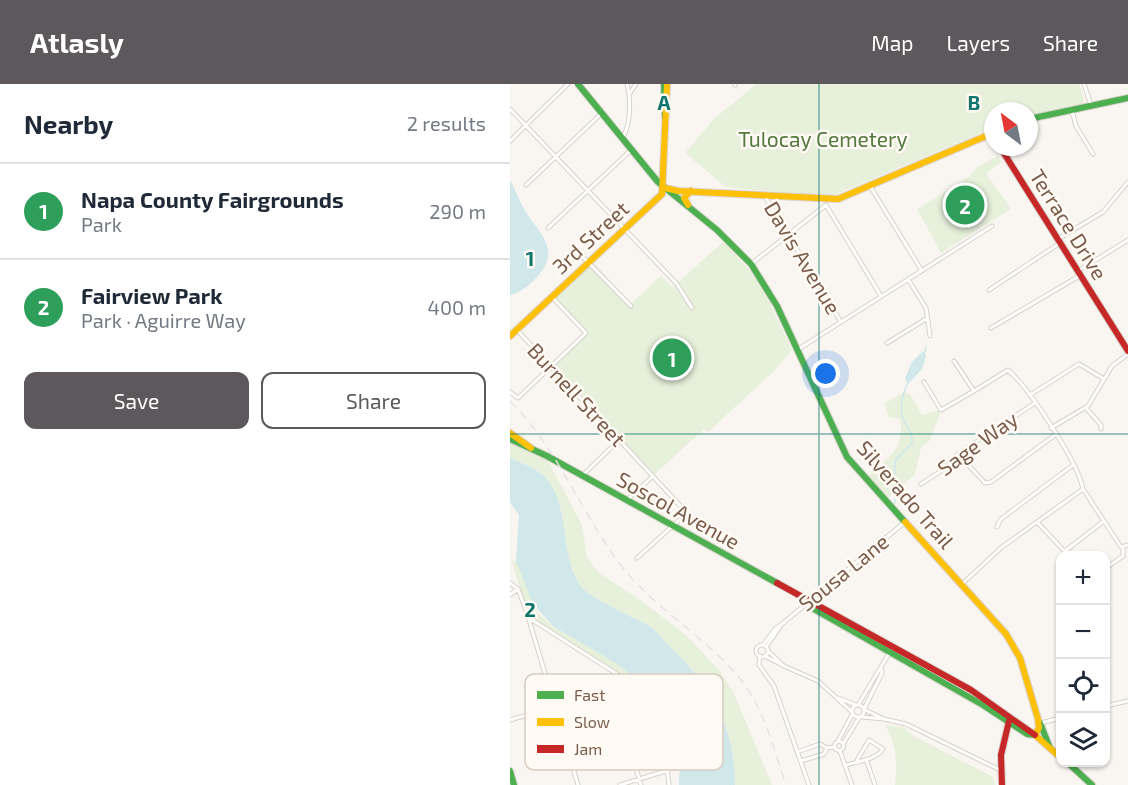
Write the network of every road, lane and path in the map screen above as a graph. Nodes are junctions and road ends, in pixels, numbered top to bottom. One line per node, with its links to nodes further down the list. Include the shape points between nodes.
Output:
1 (568, 84): 14 (street)
2 (578, 84): 12 (main road, Silverado Trail)
3 (627, 84): 7 (street)
4 (636, 84): 7 (street)
5 (666, 84): 25 (main road)
6 (1084, 84): 9 (street)
7 (629, 94): 16 (street, via 627,133)
8 (1128, 98): 9 (main road)
9 (1092, 107): 11 (main road)
10 (510, 109): 14 (street)
11 (1072, 111): 13 (main road); 19 (street)
12 (602, 113): 16 (main road, Silverado Trail); 20 (street)
13 (1038, 117)
14 (527, 124): 17 (street); 20 (street)
15 (984, 137): 24 (main road)
16 (622, 138): 18 (main road, Silverado Trail)
17 (510, 141)
18 (632, 150): 25 (main road, Silverado Trail); 26 (street)
19 (1093, 154)
20 (556, 155): 23 (street); 26 (street)
21 (1006, 156): 36 (main road, Terrace Drive)
22 (1128, 182): 36 (street, via 1103,212)
23 (526, 185)
24 (870, 186): 29 (main road); 40 (street)
25 (665, 188): 27 (main road); 30 (main road, Silverado Trail); 33 (main road, 3rd Street)
26 (590, 191): 32 (street); 33 (street)
27 (691, 191): 28 (main road); 30 (main road, via 684,198)
28 (763, 194): 29 (main road); 34 (street, Davis Avenue)
29 (826, 203): 34 (street); 44 (street)
30 (689, 207): 39 (main road, Silverado Trail)
31 (992, 226): 40 (street)
32 (548, 228)
33 (625, 229): 38 (main road, 3rd Street); 47 (street, via 682,290)
34 (787, 235): 39 (street); 49 (street, Davis Avenue)
35 (1128, 240): 41 (street)
36 (1059, 241): 41 (main road, Terrace Drive); 43 (street)
37 (578, 252): 38 (street)
38 (589, 262): 45 (main road, 3rd Street); 46 (street)
39 (751, 264): 55 (main road, Silverado Trail, via 765,283)
40 (922, 271): 42 (street)
41 (1079, 273): 50 (street); 56 (main road, Terrace Drive)
42 (908, 279): 44 (street); 48 (street, via 923,302)
43 (989, 290)
44 (881, 296): 49 (street)
45 (552, 297): 51 (main road, 3rd Street); 58 (street, via 586,333)
46 (631, 306)
47 (692, 308)
48 (926, 319): 53 (street); 54 (street)
49 (841, 322): 55 (street)
50 (992, 328)
51 (516, 330): 52 (main road, 3rd Street); 58 (street, Burnell Street)
52 (510, 336)
53 (930, 336)
54 (887, 343)
55 (797, 350): 81 (main road, Silverado Trail, via 845,455)
56 (1128, 353): 59 (street)
57 (954, 362): 61 (street)
58 (551, 367): 62 (street, via 518,398); 71 (street, Burnell Street)
59 (1104, 379): 63 (street, Sage Way, via 1079,364); 65 (street)
60 (924, 382): 61 (street, via 941,410)
61 (974, 391): 63 (street, via 1008,370)
62 (510, 392)
63 (1030, 395): 64 (street)
64 (1035, 403): 66 (street); 73 (street, Sage Way)
65 (1086, 408): 66 (street); 67 (street)
66 (1051, 428): 69 (street)
67 (1101, 429)
68 (510, 433): 72 (main road, Soscol Avenue)
69 (1055, 435): 73 (street, via 991,482 980,480); 74 (street)
70 (510, 439): 72 (main road, Soscol Avenue)
71 (618, 441): 75 (street); 76 (street, Burnell Street)
72 (531, 448): 75 (main road, Soscol Avenue)
73 (958, 454): 77 (street, Sage Way)
74 (1073, 465): 78 (street); 84 (street, via 1001,519)
75 (582, 476): 79 (main road, Soscol Avenue)
76 (652, 477): 79 (street); 83 (street, Burnell Street, via 687,513)
77 (921, 484)
78 (1083, 489): 80 (street); 82 (street)
79 (626, 501): 83 (main road, Soscol Avenue)
80 (1105, 521): 86 (street); 87 (street)
81 (905, 522): 91 (main road, Silverado Trail); 94 (street, Sousa Lane)
82 (1036, 522): 87 (street); 91 (street, via 1002,547)
83 (672, 525): 88 (street); 94 (main road, Soscol Avenue)
84 (997, 527)
85 (1128, 545): 86 (street)
86 (1123, 548): 89 (street, via 1123,556)
87 (1065, 551)
88 (637, 558)
89 (1110, 565)
90 (510, 583): 92 (street)
91 (962, 585): 116 (main road, Silverado Trail, via 1016,650)
92 (518, 590): 93 (street); 95 (street)
93 (510, 595)
94 (809, 602): 96 (street, Sousa Lane, via 782,624); 97 (main road, Soscol Avenue)
95 (529, 618): 102 (street); 103 (street)
96 (766, 648): 98 (street, via 756,649); 99 (street, Sousa Lane); 100 (street)
97 (891, 650): 101 (street); 115 (main road, Soscol Avenue); 117 (main road, Soscol Avenue, via 984,698)
98 (760, 656): 99 (street); 124 (street, via 760,667 774,686)
99 (765, 656): 100 (street)
100 (784, 666): 104 (street, via 812,677)
101 (881, 668): 106 (street); 108 (street)
102 (546, 674)
103 (617, 674)
104 (837, 697): 106 (street); 109 (street)
105 (1128, 700): 107 (street)
106 (857, 705): 108 (street); 109 (street)
107 (1110, 705)
108 (865, 709): 111 (street); 114 (street)
109 (852, 713): 111 (street); 118 (street)
110 (525, 715): 113 (street)
111 (860, 717): 114 (street); 119 (street)
112 (1056, 719): 116 (street)
113 (510, 720)
114 (884, 720): 134 (street, via 906,724)
115 (1009, 721): 117 (main road, Soscol Avenue); 134 (main road)
116 (1039, 721): 117 (main road); 122 (main road, Silverado Trail)
117 (1035, 735): 122 (main road, Soscol Avenue)
118 (838, 741): 119 (street); 120 (street)
119 (843, 744): 123 (street)
120 (834, 747): 121 (street); 123 (street)
121 (827, 748): 124 (street, via 820,744); 127 (street, via 824,754)
122 (1050, 748): 125 (main road, Soscol Avenue)
123 (840, 750): 129 (street)
124 (797, 752): 127 (street)
125 (1056, 753)
126 (866, 759): 128 (street); 128 (street, via 883,749 869,740); 144 (street)
127 (801, 761): 142 (street)
128 (856, 762): 129 (street)
129 (846, 765): 143 (street)
130 (1072, 767): 146 (main road)
131 (574, 770): 138 (street)
132 (636, 770): 136 (street)
133 (669, 770): 136 (street); 141 (street)
134 (1000, 770): 145 (main road)
135 (510, 771): 137 (main road)
136 (639, 779): 139 (street); 140 (street)
137 (514, 785)
138 (578, 785)
139 (620, 785)
140 (641, 785)
141 (669, 785)
142 (809, 785)
143 (852, 785)
144 (875, 785)
145 (1002, 785)
146 (1092, 785)

